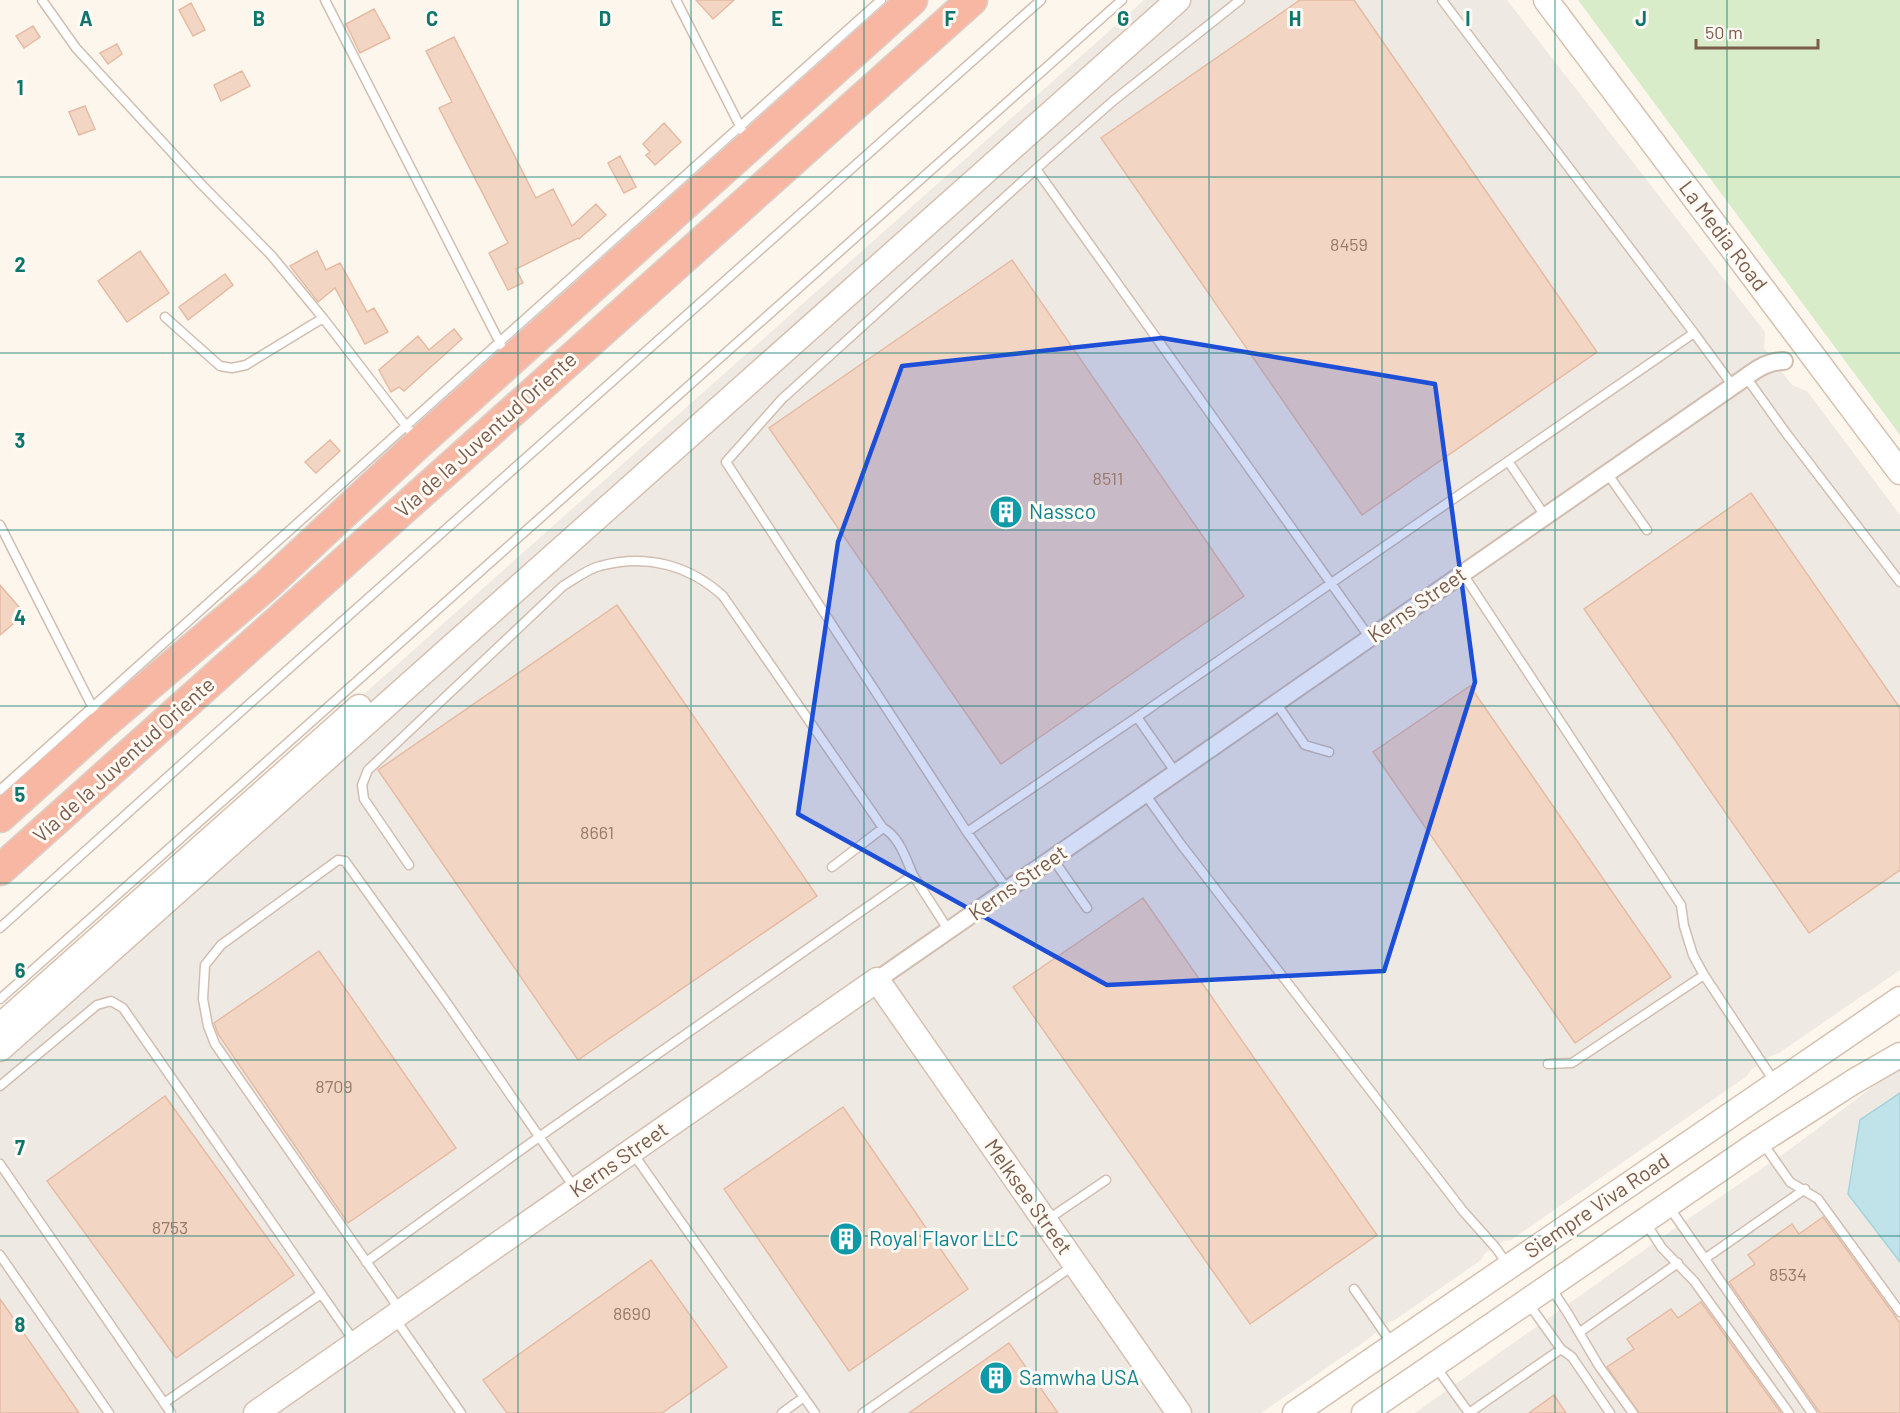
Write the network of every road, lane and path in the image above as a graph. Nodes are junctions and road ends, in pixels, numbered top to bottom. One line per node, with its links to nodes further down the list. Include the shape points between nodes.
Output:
1 (42, 0): 17 (lane, via 76,48 272,255)
2 (325, 0): 19 (lane)
3 (676, 0): 14 (lane)
4 (881, 0): 14 (lane)
5 (912, 0): 14 (highway, Vía de la Juventud Oriente)
6 (972, 0): 33 (highway, Vía de la Juventud Oriente)
7 (1041, 0): 54 (lane)
8 (1122, 0): 58 (lane)
9 (1154, 0): 60 (main road)
10 (1178, 0): 61 (main road)
11 (1240, 0): 15 (lane, via 1113,101)
12 (1442, 0): 18 (lane)
13 (1546, 0): 24 (main road, La Media Road)
14 (745, 137): 19 (highway, Vía de la Juventud Oriente)
15 (1036, 169): 31 (lane); 46 (lane, via 782,399 726,462)
16 (165, 317): 17 (lane, via 220,366 232,368 246,365)
17 (323, 318): 22 (lane)
18 (1694, 333): 21 (lane); 23 (lane)
19 (505, 352): 22 (highway, Vía de la Juventud Oriente)
20 (1784, 361): 21 (street, Kerns Street, via 1760,367)
21 (1739, 381): 25 (street, Kerns Street); 30 (lane, via 1786,434)
22 (412, 435): 32 (highway, Vía de la Juventud Oriente); 38 (lane)
23 (1508, 461): 26 (lane); 31 (lane)
24 (1900, 472)
25 (1607, 473): 26 (street, Kerns Street); 28 (lane)
26 (1545, 516): 29 (street, Kerns Street)
27 (0, 525): 38 (lane)
28 (1647, 530)
29 (1463, 574): 34 (street, Kerns Street); 56 (lane, via 1681,905 1684,926)
30 (1900, 582)
31 (1331, 583): 34 (lane); 39 (lane)
32 (267, 585): 33 (highway, via 226,630 226,644 237,648 277,615); 35 (highway, Vía de la Juventud Oriente)
33 (291, 610): 37 (highway, Vía de la Juventud Oriente)
34 (1370, 638): 36 (street, Kerns Street)
35 (150, 684): 37 (highway, via 201,657 211,660 212,672); 38 (highway, Vía de la Juventud Oriente)
36 (1276, 703): 40 (lane, via 1305,745); 41 (street, Kerns Street)
37 (177, 712): 50 (highway, Vía de la Juventud Oriente)
38 (97, 716): 42 (lane); 44 (highway, Vía de la Juventud Oriente)
39 (1137, 717): 41 (lane); 46 (lane)
40 (1329, 753)
41 (1176, 773): 43 (street, Kerns Street)
42 (0, 790)
43 (1145, 794): 47 (street, Kerns Street); 81 (lane)
44 (0, 817)
45 (883, 828): 48 (lane, via 723,596 706,581 679,568 643,560 598,566 562,586 368,770 362,785 364,799); 49 (lane); 51 (lane, via 890,832)
46 (966, 832): 52 (lane)
47 (1053, 859): 52 (street, Kerns Street); 53 (lane)
48 (409, 865)
49 (832, 867)
50 (0, 870)
51 (913, 875): 55 (lane); 66 (lane)
52 (1007, 889): 55 (street, Kerns Street)
53 (1087, 908)
54 (0, 928)
55 (949, 931): 57 (street, Kerns Street)
56 (1704, 975): 63 (lane, via 1572,1063); 64 (lane)
57 (877, 980): 68 (main road, Kerns Street); 74 (main road, Melksee Street)
58 (0, 999)
59 (1900, 999): 64 (main road, Siempre Viva Road)
60 (0, 1026)
61 (0, 1049)
62 (1900, 1055): 67 (main road, Siempre Viva Road)
63 (1548, 1064)
64 (1776, 1084): 81 (main road, Siempre Viva Road)
65 (0, 1086): 84 (lane, via 97,1005 111,1001 123,1008)
66 (539, 1137): 72 (lane); 78 (lane); 78 (lane, via 345,861 339,860 221,945 206,965 203,999 215,1044)
67 (1761, 1141): 71 (lane, via 1790,1182); 73 (main road, Siempre Viva Road)
68 (632, 1151): 72 (main road, Kerns Street); 93 (lane)
69 (0, 1164): 94 (lane)
70 (1106, 1180): 74 (lane)
71 (1805, 1189): 77 (lane); 86 (lane, via 1818,1199)
72 (576, 1190): 87 (main road, Kerns Street)
73 (1667, 1204): 75 (main road, Siempre Viva Road); 77 (lane)
74 (1046, 1221): 80 (main road, Melksee Street)
75 (1644, 1221): 79 (lane); 82 (main road, Siempre Viva Road)
76 (0, 1256): 96 (lane)
77 (1706, 1258): 108 (lane)
78 (366, 1262): 87 (lane)
79 (1678, 1263): 88 (lane); 107 (lane)
80 (1075, 1264): 102 (lane); 103 (main road, Melksee Street)
81 (1508, 1267): 90 (main road, Siempre Viva Road)
82 (1549, 1286): 85 (main road, Siempre Viva Road); 88 (lane)
83 (1354, 1289): 90 (lane)
84 (321, 1294): 89 (lane); 94 (lane)
85 (1526, 1301): 91 (lane); 92 (main road, Siempre Viva Road)
86 (1900, 1312)
87 (398, 1314): 89 (main road, Kerns Street); 99 (lane)
88 (1580, 1332): 106 (lane)
89 (356, 1344): 98 (main road, Kerns Street)
90 (1393, 1345): 104 (main road, Siempre Viva Road)
91 (1561, 1349): 92 (lane, via 1469,1413); 105 (lane, via 1572,1357)
92 (1434, 1364): 95 (main road, Siempre Viva Road)
93 (804, 1397): 100 (lane); 101 (lane)
94 (165, 1403): 97 (lane)
95 (1376, 1410)
96 (109, 1413)
97 (171, 1413)
98 (255, 1413)
99 (461, 1413)
100 (782, 1413)
101 (815, 1413)
102 (863, 1413)
103 (1179, 1413)
104 (1295, 1413)
105 (1610, 1413)
106 (1633, 1413)
107 (1789, 1413)
108 (1812, 1413)

